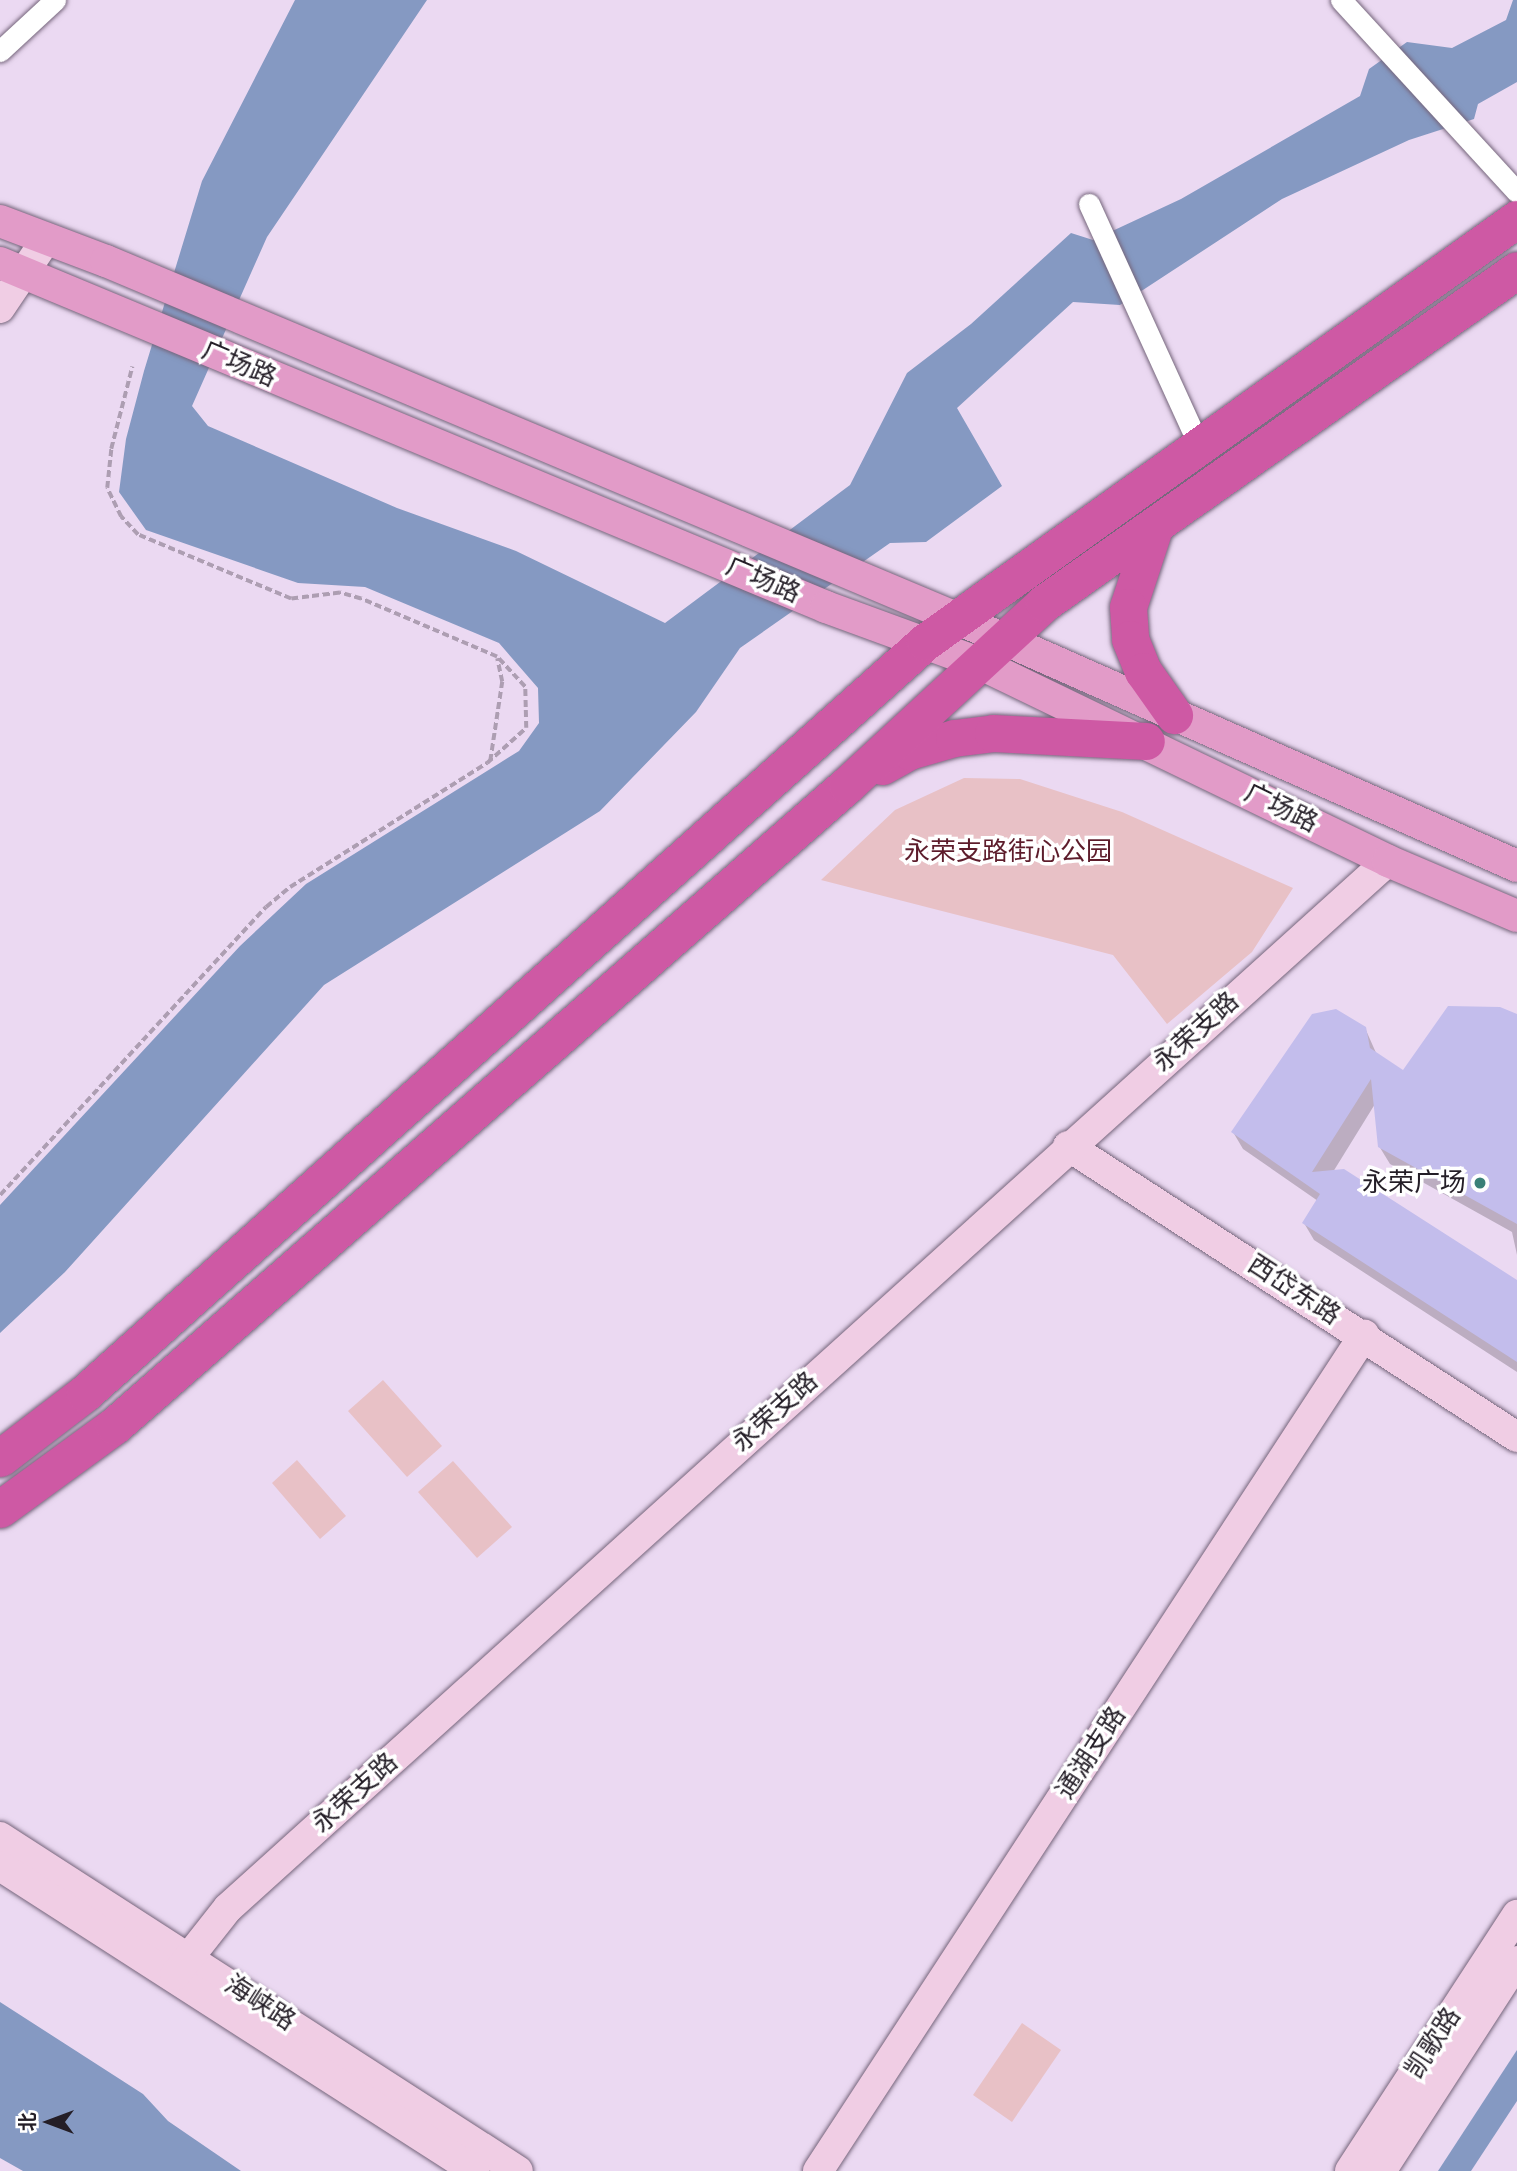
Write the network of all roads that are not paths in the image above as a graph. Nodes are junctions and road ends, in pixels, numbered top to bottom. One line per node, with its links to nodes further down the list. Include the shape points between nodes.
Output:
1 (55, 0): 3 (street)
2 (1341, 0): 4 (street)
3 (0, 51)
4 (1517, 192)
5 (1089, 204): 12 (street, via 1140,307)
6 (1517, 219): 12 (highway)
7 (0, 221): 8 (main road, 广场路)
8 (47, 239): 9 (street); 14 (main road, 广场路)
9 (12, 267): 11 (street); 15 (main road, 广场路, via 825,607)
10 (1517, 270): 13 (highway)
11 (0, 308)
12 (1200, 448): 14 (highway)
13 (1155, 526): 16 (highway, via 1044,603); 17 (highway, via 1128,607 1130,639 1143,671)
14 (956, 618): 15 (highway); 16 (main road, 广场路)
15 (925, 642): 16 (main road, 广场路); 26 (highway, via 85,1393)
16 (992, 651): 17 (main road, 广场路); 18 (main road, 广场路); 19 (highway)
17 (1174, 715): 21 (main road, 广场路)
18 (1146, 741): 19 (highway, via 993,733 954,738 909,751); 20 (main road, 广场路)
19 (847, 785): 27 (highway, via 114,1426)
20 (1388, 861): 22 (main road, 广场路); 23 (street, 永荣支路)
21 (1517, 866)
22 (1517, 916)
23 (1068, 1146): 24 (street, 西岱东路); 32 (street, 永荣支路, via 228,1908)
24 (1364, 1335): 25 (street, 西岱东路); 35 (street, 通湖支路)
25 (1517, 1437)
26 (0, 1458)
27 (0, 1509)
28 (0, 1837): 32 (street, 海峡路)
29 (0, 1866): 32 (street, 海峡路)
30 (1517, 1914): 36 (street, 凯歌路)
31 (1517, 1961): 37 (street, 凯歌路)
32 (182, 1966): 33 (street, 海峡路); 34 (street, 海峡路)
33 (475, 2171)
34 (518, 2171)
35 (818, 2171)
36 (1350, 2171)
37 (1381, 2171)

